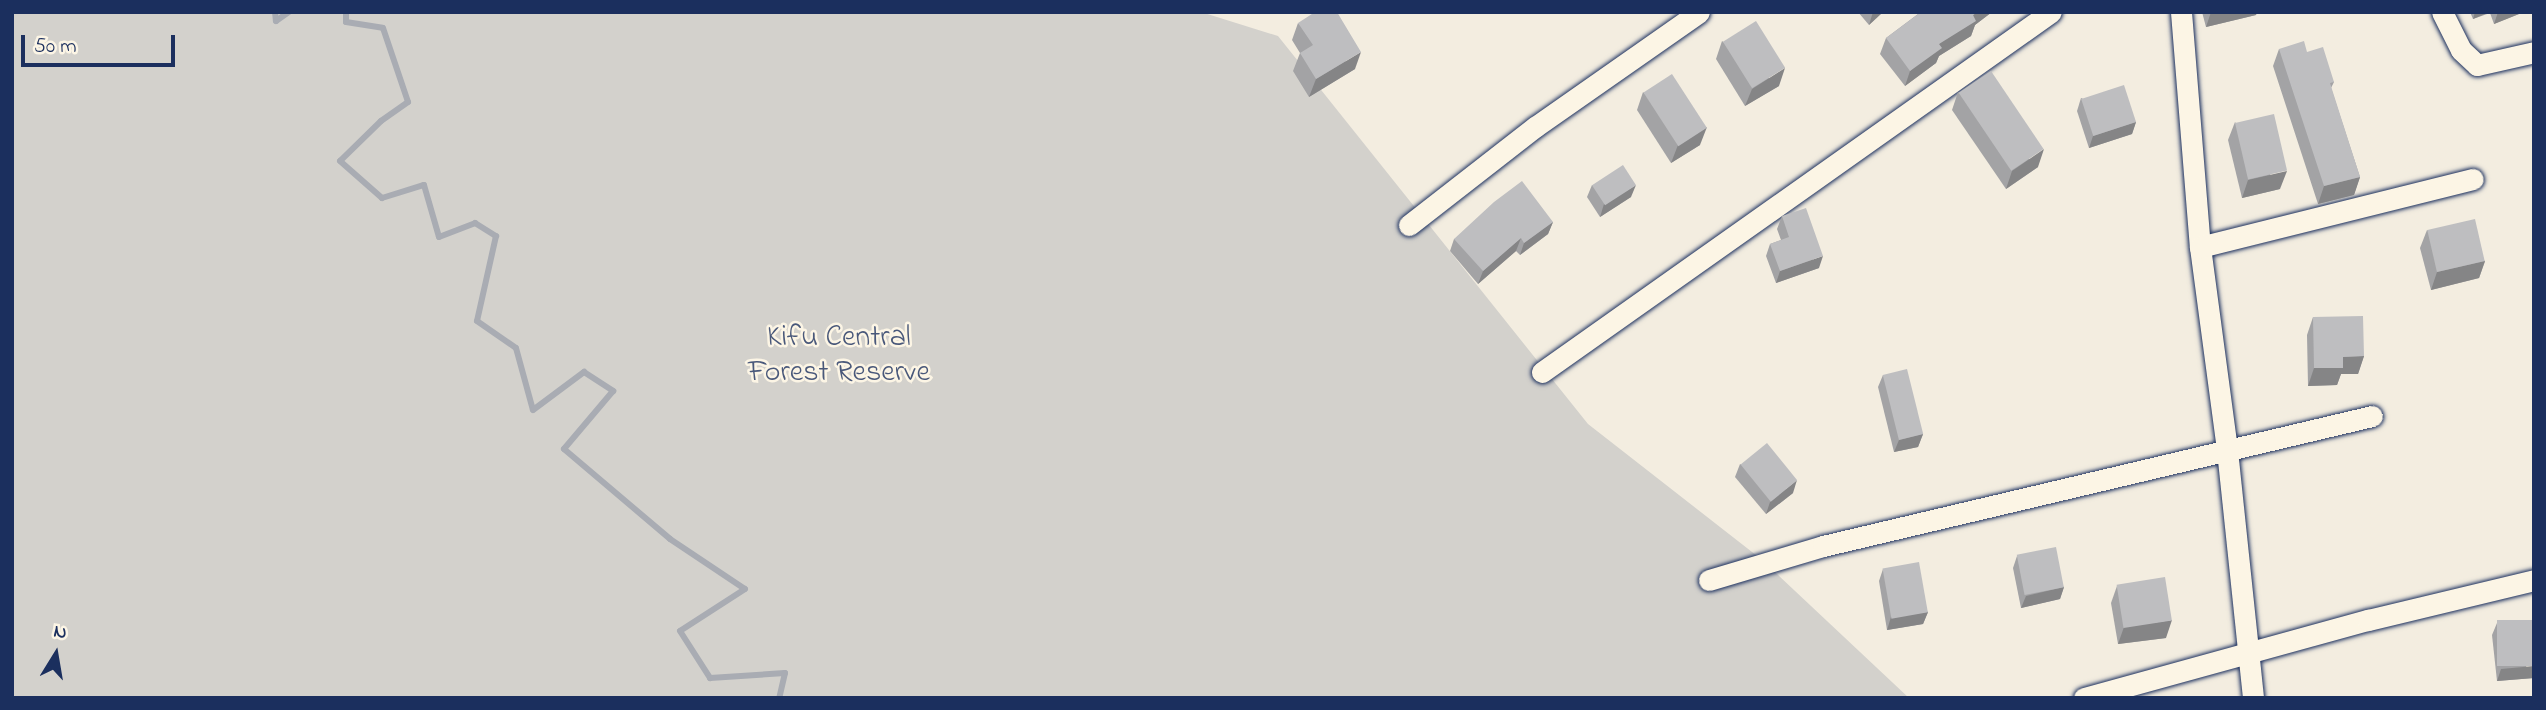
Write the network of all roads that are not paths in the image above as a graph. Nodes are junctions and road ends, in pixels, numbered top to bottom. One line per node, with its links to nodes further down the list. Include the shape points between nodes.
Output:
1 (1699, 12): 7 (street, via 1535,127)
2 (2051, 12): 9 (street)
3 (2181, 12): 8 (street)
4 (2442, 12): 5 (street, via 2461,50 2477,65)
5 (2534, 52)
6 (2473, 179): 8 (street)
7 (1409, 225)
8 (2200, 247): 11 (street)
9 (1542, 372)
10 (2372, 416): 11 (street)
11 (2227, 450): 12 (street, via 1823,546); 14 (street)
12 (1709, 580)
13 (2534, 580): 14 (street)
14 (2250, 654): 15 (street); 16 (street)
15 (2084, 698)
16 (2253, 698)

